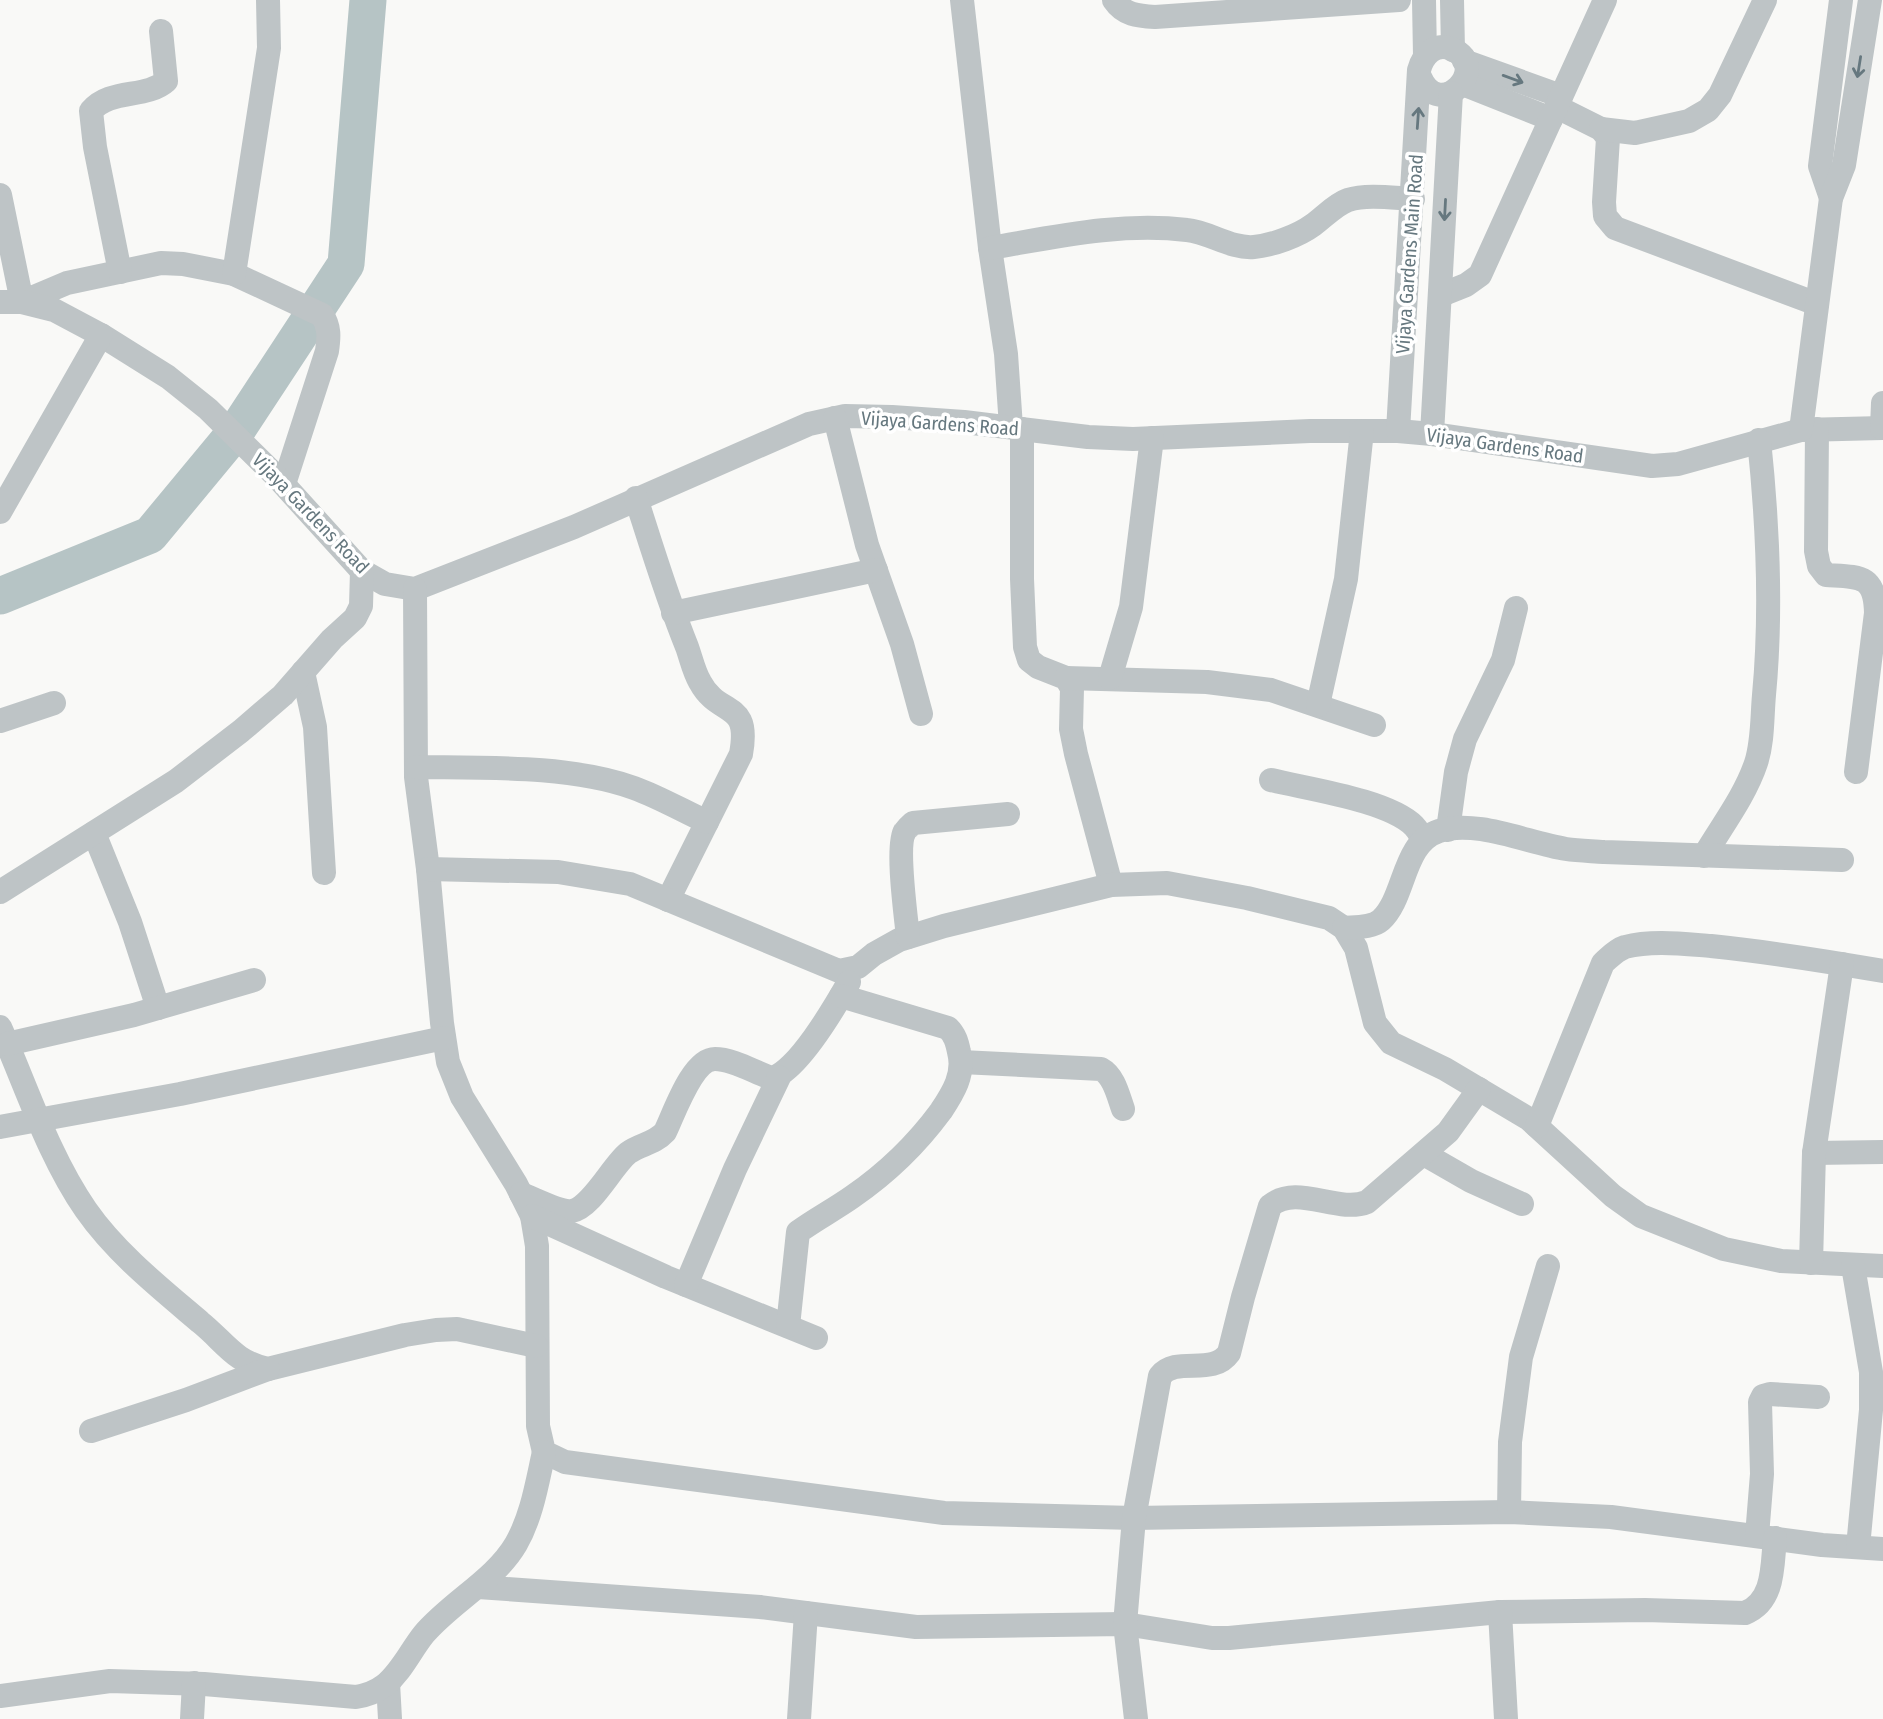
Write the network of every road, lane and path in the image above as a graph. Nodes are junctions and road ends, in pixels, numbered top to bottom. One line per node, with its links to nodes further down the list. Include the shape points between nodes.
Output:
1 (268, 0): 21 (street, via 270,48)
2 (1114, 0): 3 (street, via 1120,9 1155,17)
3 (1399, 0)
4 (1423, 0): 12 (street, Vijaya Gardens Main Road)
5 (1452, 0): 13 (street, Vijaya Gardens Main Road)
6 (1605, 0): 14 (street)
7 (1765, 0): 15 (street, via 1720,95 1708,110 1689,121 1635,133)
8 (1841, 0): 17 (street, via 1820,166)
9 (1870, 0): 17 (street, one-way to 17, via 1844,165)
10 (964, 1): 19 (street)
11 (161, 31): 20 (street, via 166,81 110,98 91,111)
12 (1423, 66): 13 (street, via 1438,48); 13 (street, via 1423,84 1435,93); 18 (street, Vijaya Gardens Main Road, one-way to 12)
13 (1458, 72): 14 (street); 22 (street, Vijaya Gardens Main Road, one-way to 22)
14 (1556, 108): 15 (street); 22 (street, via 1480,275)
15 (1601, 129): 24 (street, via 1608,138 1605,216 1615,228)
16 (0, 195): 23 (street)
17 (1831, 198): 24 (street)
18 (1412, 199): 19 (street, via 1347,200 1310,227 1253,247 1189,230 1098,229); 32 (street, Vijaya Gardens Main Road)
19 (990, 248): 28 (street)
20 (120, 272): 21 (street, via 161,262); 23 (street)
21 (234, 274): 36 (street, via 322,315 327,323 327,351)
22 (1441, 295): 33 (street, Vijaya Gardens Main Road)
23 (11, 302): 25 (street, Vijaya Gardens Road, via 54,310)
24 (1817, 304): 30 (street)
25 (101, 335): 36 (street, Vijaya Gardens Road, via 168,377 208,409); 38 (street)
26 (1883, 403): 29 (street)
27 (835, 418): 28 (street, Vijaya Gardens Road); 37 (street, Vijaya Gardens Road, via 809,424); 39 (street)
28 (1016, 428): 34 (street, Vijaya Gardens Road, via 1088,437); 45 (street, via 1025,647 1029,660 1038,667)
29 (1883, 428): 30 (street, Vijaya Gardens Road)
30 (1809, 429): 35 (street, Vijaya Gardens Road); 53 (street, via 1819,566 1826,575 1860,578 1875,595)
31 (1362, 431): 32 (street, Vijaya Gardens Road); 34 (street, Vijaya Gardens Road); 48 (street, via 1346,579)
32 (1398, 431): 33 (street, Vijaya Gardens Road)
33 (1432, 434): 35 (street, Vijaya Gardens Road, via 1652,466 1678,464)
34 (1152, 438): 46 (street, via 1131,607)
35 (1759, 440): 60 (street, via 1769,562 1760,747 1745,787)
36 (280, 480): 40 (street, Vijaya Gardens Road)
37 (636, 498): 41 (street, Vijaya Gardens Road); 43 (street)
38 (0, 512)
39 (876, 570): 43 (street); 49 (street)
40 (362, 571): 41 (street, Vijaya Gardens Road, via 385,584); 44 (street, via 361,606 355,618)
41 (415, 589): 52 (street)
42 (1516, 608): 57 (street, via 1503,660 1465,739)
43 (673, 613): 56 (street, via 703,688 743,723 741,754)
44 (303, 672): 58 (street, via 241,732); 63 (street, via 315,727)
45 (1066, 678): 46 (street); 64 (street, via 1072,688 1076,754)
46 (1110, 678): 48 (street, via 1220,683 1271,690)
47 (54, 703): 50 (street)
48 (1318, 705): 51 (street)
49 (921, 714)
50 (0, 721)
51 (1374, 725)
52 (416, 767): 56 (street, via 586,776 633,788); 62 (street)
53 (1856, 772)
54 (1270, 780): 59 (street, via 1385,810 1402,817)
55 (1008, 814): 68 (street, via 913,823 905,830 902,852)
56 (707, 822): 66 (street)
57 (1448, 830): 59 (street); 60 (street, via 1466,827 1566,849)
58 (94, 833): 65 (street); 74 (street)
59 (1423, 839): 67 (street, via 1380,921)
60 (1704, 856): 61 (street)
61 (1842, 860)
62 (428, 869): 66 (street, via 558,872 630,884); 76 (street)
63 (324, 873)
64 (1111, 885): 67 (street, via 1167,883 1329,918); 68 (street)
65 (0, 892)
66 (668, 900): 70 (street, via 839,971)
67 (1344, 928): 79 (street, via 1356,948 1376,1023 1391,1043)
68 (908, 937): 70 (street)
69 (1842, 964): 71 (street); 82 (street, via 1668,943 1624,947 1603,963); 85 (street)
70 (858, 967): 73 (street)
71 (1883, 971)
72 (254, 979): 74 (street)
73 (841, 996): 77 (street, via 948,1028 955,1035); 78 (street, via 826,1022)
74 (158, 1008): 75 (street)
75 (4, 1036): 81 (street)
76 (444, 1038): 81 (street); 87 (street, via 462,1097)
77 (961, 1062): 80 (street, via 1101,1069); 94 (street, via 956,1088 921,1138 854,1196 798,1232)
78 (779, 1077): 87 (street, via 713,1058 702,1062 665,1132 658,1140 628,1153 583,1205 572,1211); 93 (street)
79 (1479, 1089): 82 (street); 86 (street, via 1448,1132)
80 (1123, 1109)
81 (40, 1119): 83 (street); 97 (street, via 68,1181 88,1212 134,1264 238,1359)
82 (1537, 1126): 89 (street, via 1612,1196 1641,1216 1724,1249)
83 (0, 1127)
84 (1883, 1152): 85 (street)
85 (1814, 1153): 89 (street)
86 (1424, 1154): 88 (street); 102 (street, via 1382,1192 1356,1207 1290,1197 1270,1206 1229,1353 1209,1366 1165,1369 1160,1376)
87 (526, 1205): 93 (street); 96 (street, via 537,1246)
88 (1522, 1205)
89 (1811, 1263): 91 (street)
90 (1548, 1266): 101 (street, via 1521,1356 1510,1442)
91 (1853, 1266): 92 (street); 104 (street, via 1871,1372)
92 (1883, 1266)
93 (686, 1285): 94 (street)
94 (788, 1326): 95 (street)
95 (816, 1338)
96 (536, 1346): 97 (street, via 457,1329 436,1330); 100 (street, via 538,1426)
97 (268, 1369): 99 (street)
98 (1818, 1397): 103 (street, via 1770,1394 1760,1402)
99 (91, 1431)
100 (544, 1452): 102 (street, via 565,1462 944,1513); 106 (street, via 532,1508 515,1545)
101 (1509, 1512): 102 (street); 103 (street, via 1611,1517)
102 (1134, 1518): 109 (street)
103 (1766, 1537): 104 (street); 107 (street, via 1770,1580 1765,1598 1745,1613)
104 (1858, 1547): 105 (street)
105 (1883, 1549)
106 (478, 1587): 108 (street); 111 (street, via 446,1610)
107 (1500, 1612): 109 (street, via 1229,1638); 117 (street)
108 (806, 1613): 109 (street, via 916,1628); 115 (street)
109 (1125, 1624): 116 (street)
110 (194, 1683): 111 (street, via 356,1697 373,1694); 112 (street, via 110,1681); 113 (street)
111 (388, 1683): 114 (street)
112 (0, 1696)
113 (192, 1719)
114 (390, 1719)
115 (799, 1719)
116 (1136, 1719)
117 (1506, 1719)

